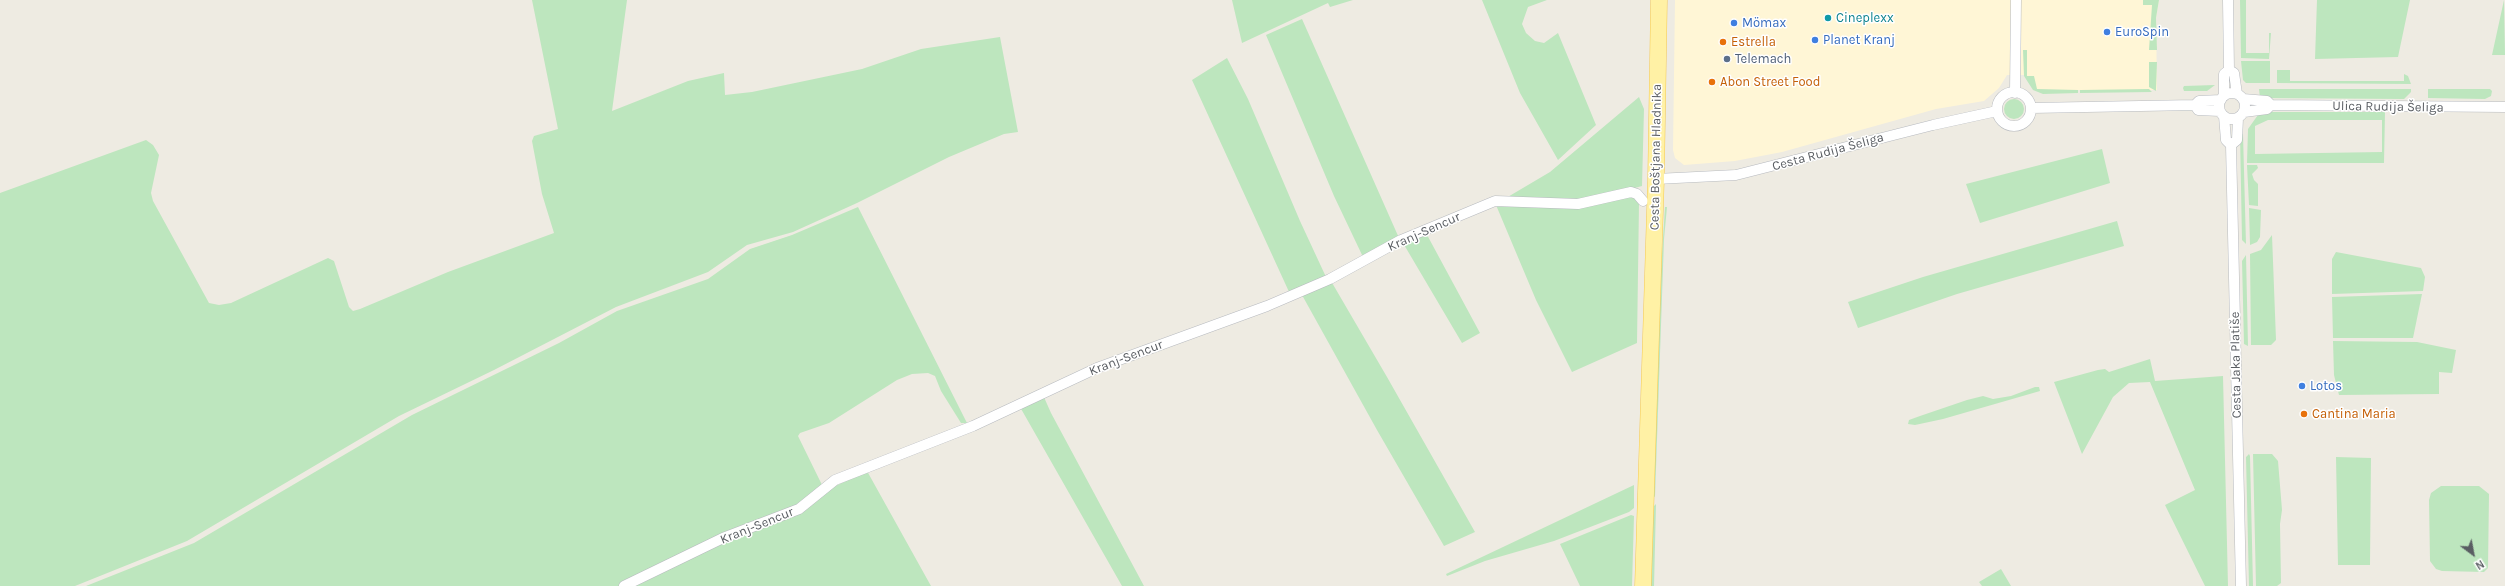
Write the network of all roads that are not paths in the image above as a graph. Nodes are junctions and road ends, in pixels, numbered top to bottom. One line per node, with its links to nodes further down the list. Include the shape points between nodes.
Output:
1 (1659, 0): 16 (main road, Cesta Boštjana Hladnika)
2 (2016, 0): 5 (street)
3 (2228, 0): 4 (street)
4 (2229, 70): 6 (street, via 2234,73); 7 (street, via 2224,74)
5 (2015, 92): 11 (street, via 2027,98); 12 (street, via 2002,98)
6 (2240, 97): 7 (street, via 2230,93); 9 (street, Ulica Rudija Šeliga, via 2267,101); 14 (street)
7 (2223, 98): 8 (street, via 2198,101); 13 (street)
8 (2195, 105): 11 (street); 13 (street, via 2198,110)
9 (2271, 105): 10 (street, Ulica Rudija Šeliga); 14 (street, Ulica Rudija Šeliga, via 2267,109)
10 (2505, 107)
11 (2031, 108): 12 (street, via 2028,120 2017,126 2004,123)
12 (1997, 111): 16 (street, Cesta Rudija Šeliga, via 1736,175)
13 (2222, 114): 14 (street, via 2231,119); 15 (street, Cesta Jaka Platiše, via 2226,140)
14 (2241, 115): 15 (street, Cesta Jaka Platiše, via 2237,140)
15 (2231, 145): 20 (street, Cesta Jaka Platiše)
16 (1656, 179): 19 (main road, Cesta Boštjana Hladnika)
17 (1643, 201): 18 (street, Kranj-Sencur, via 1631,192 1578,204 1495,201 1401,240 1330,278 1267,306 1097,368 973,426 835,480 799,509 723,538)
18 (624, 586)
19 (1643, 586)
20 (2240, 586)

